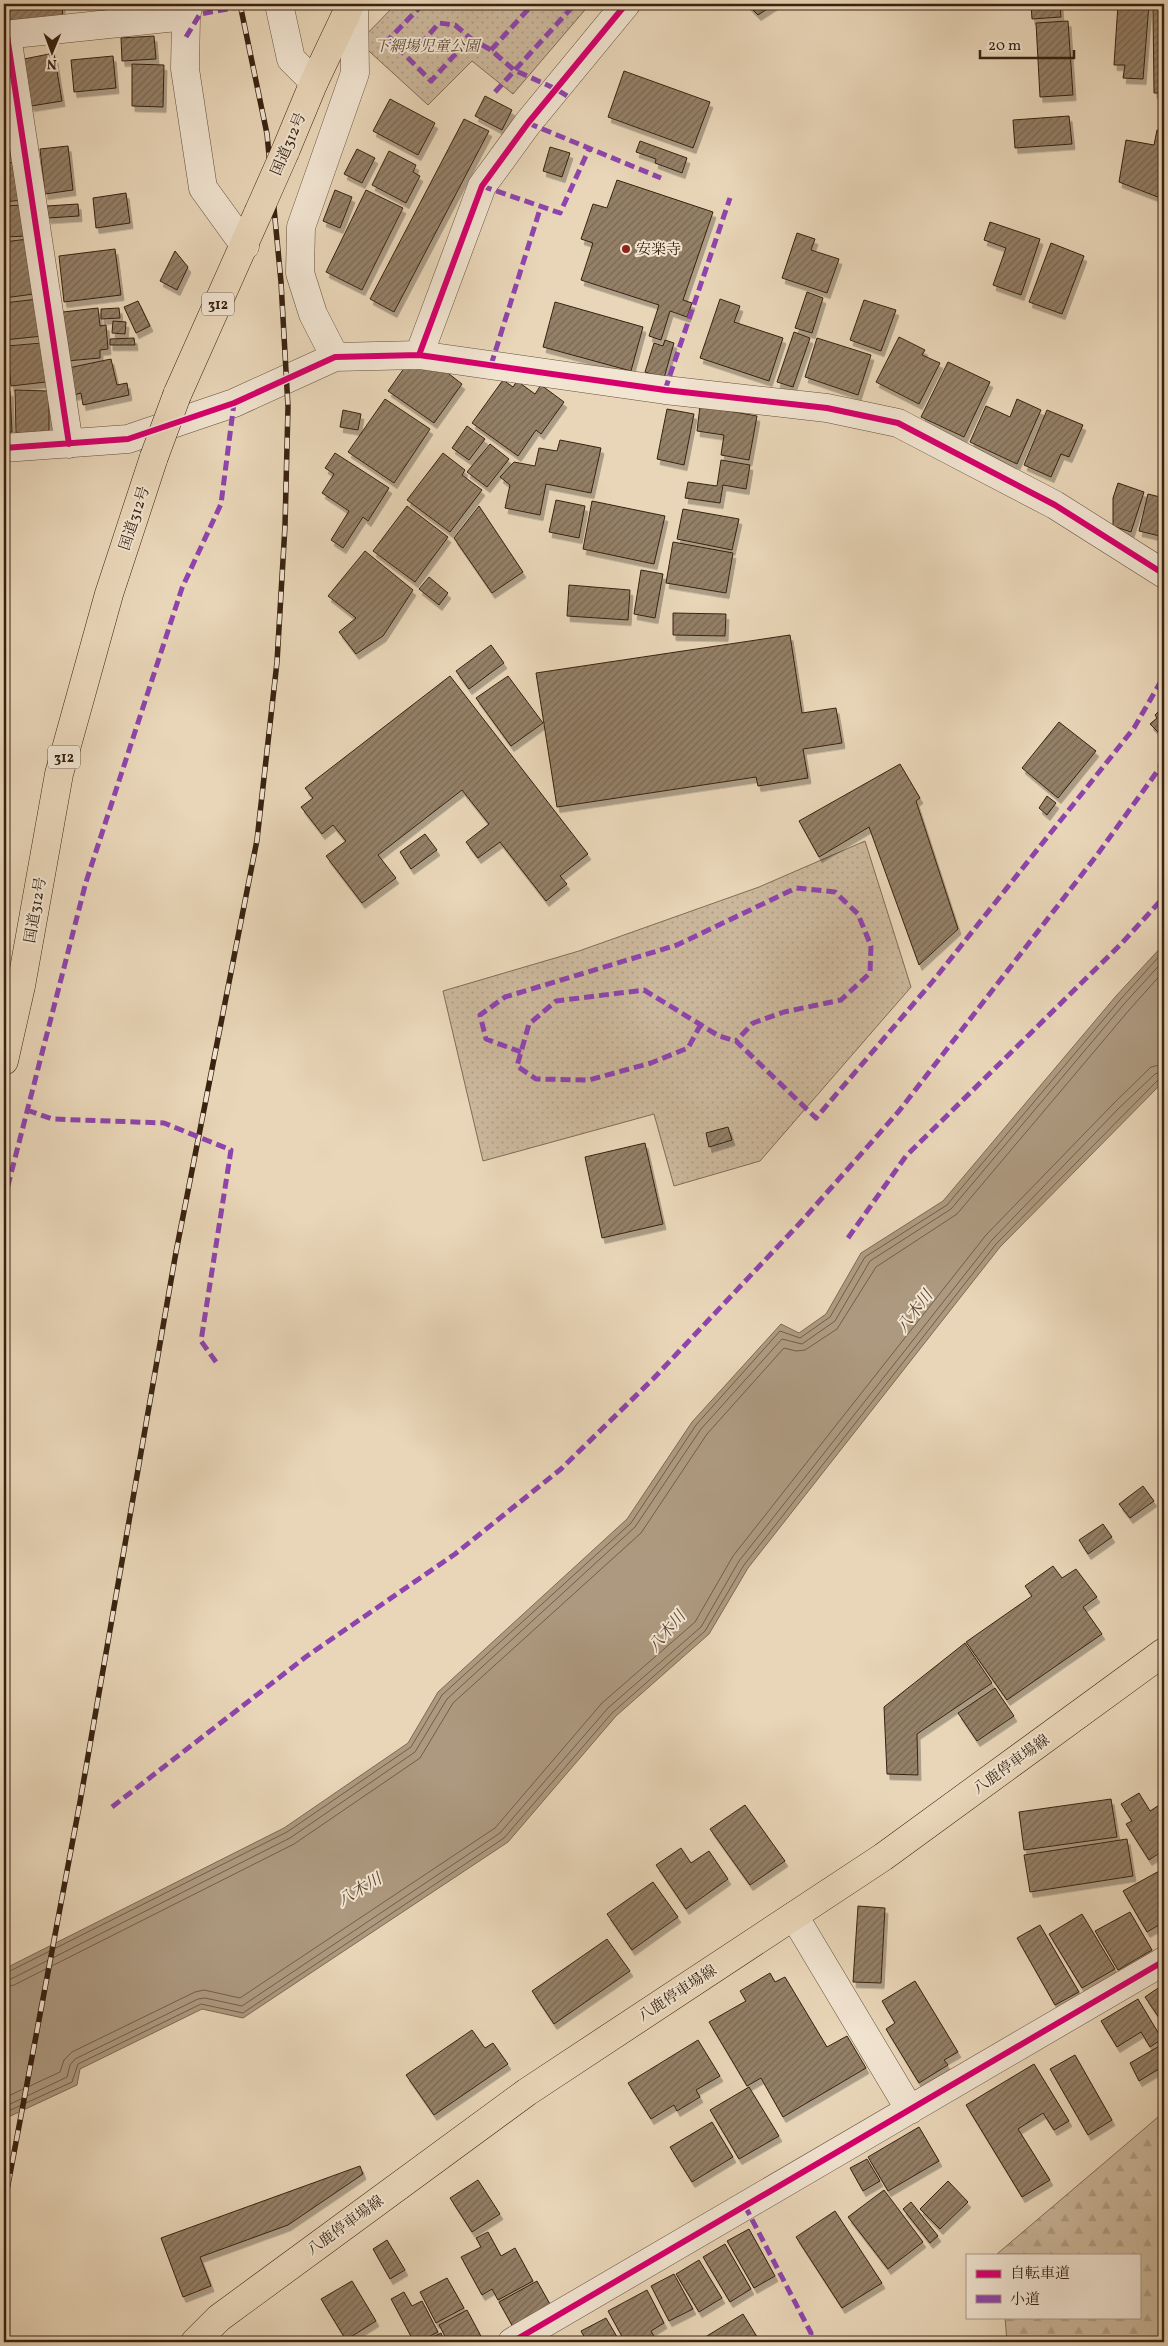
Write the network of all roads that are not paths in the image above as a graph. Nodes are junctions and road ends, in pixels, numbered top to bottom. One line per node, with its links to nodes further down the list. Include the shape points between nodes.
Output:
1 (279, 4): 6 (street, via 291,59)
2 (626, 4): 8 (street, via 528,123 482,186)
3 (354, 5): 6 (main road, 国道312号 / 312); 9 (street, via 355,73 301,226 300,272 313,314)
4 (187, 10): 5 (street); 7 (street, via 185,69 203,188)
5 (5, 35): 10 (street)
6 (314, 82): 7 (main road, 国道312号 / 312, bridge)
7 (245, 246): 13 (main road, 国道312号 / 312, bridge, via 177,395 109,594 59,774 21,986)
8 (419, 355): 9 (street); 12 (street, via 665,390 827,408 898,423 1055,505)
9 (335, 357): 10 (street, via 234,403 128,439)
10 (69, 444): 11 (street)
11 (4, 448)
12 (1164, 574)
13 (4, 1061)
14 (1164, 1652): 15 (main road, 八鹿停車場線, via 883,1857)
15 (794, 1916): 17 (street); 18 (main road, 八鹿停車場線, via 527,2092 219,2318)
16 (1164, 1961): 17 (street)
17 (910, 2110): 19 (street)
18 (195, 2342)
19 (512, 2342)

